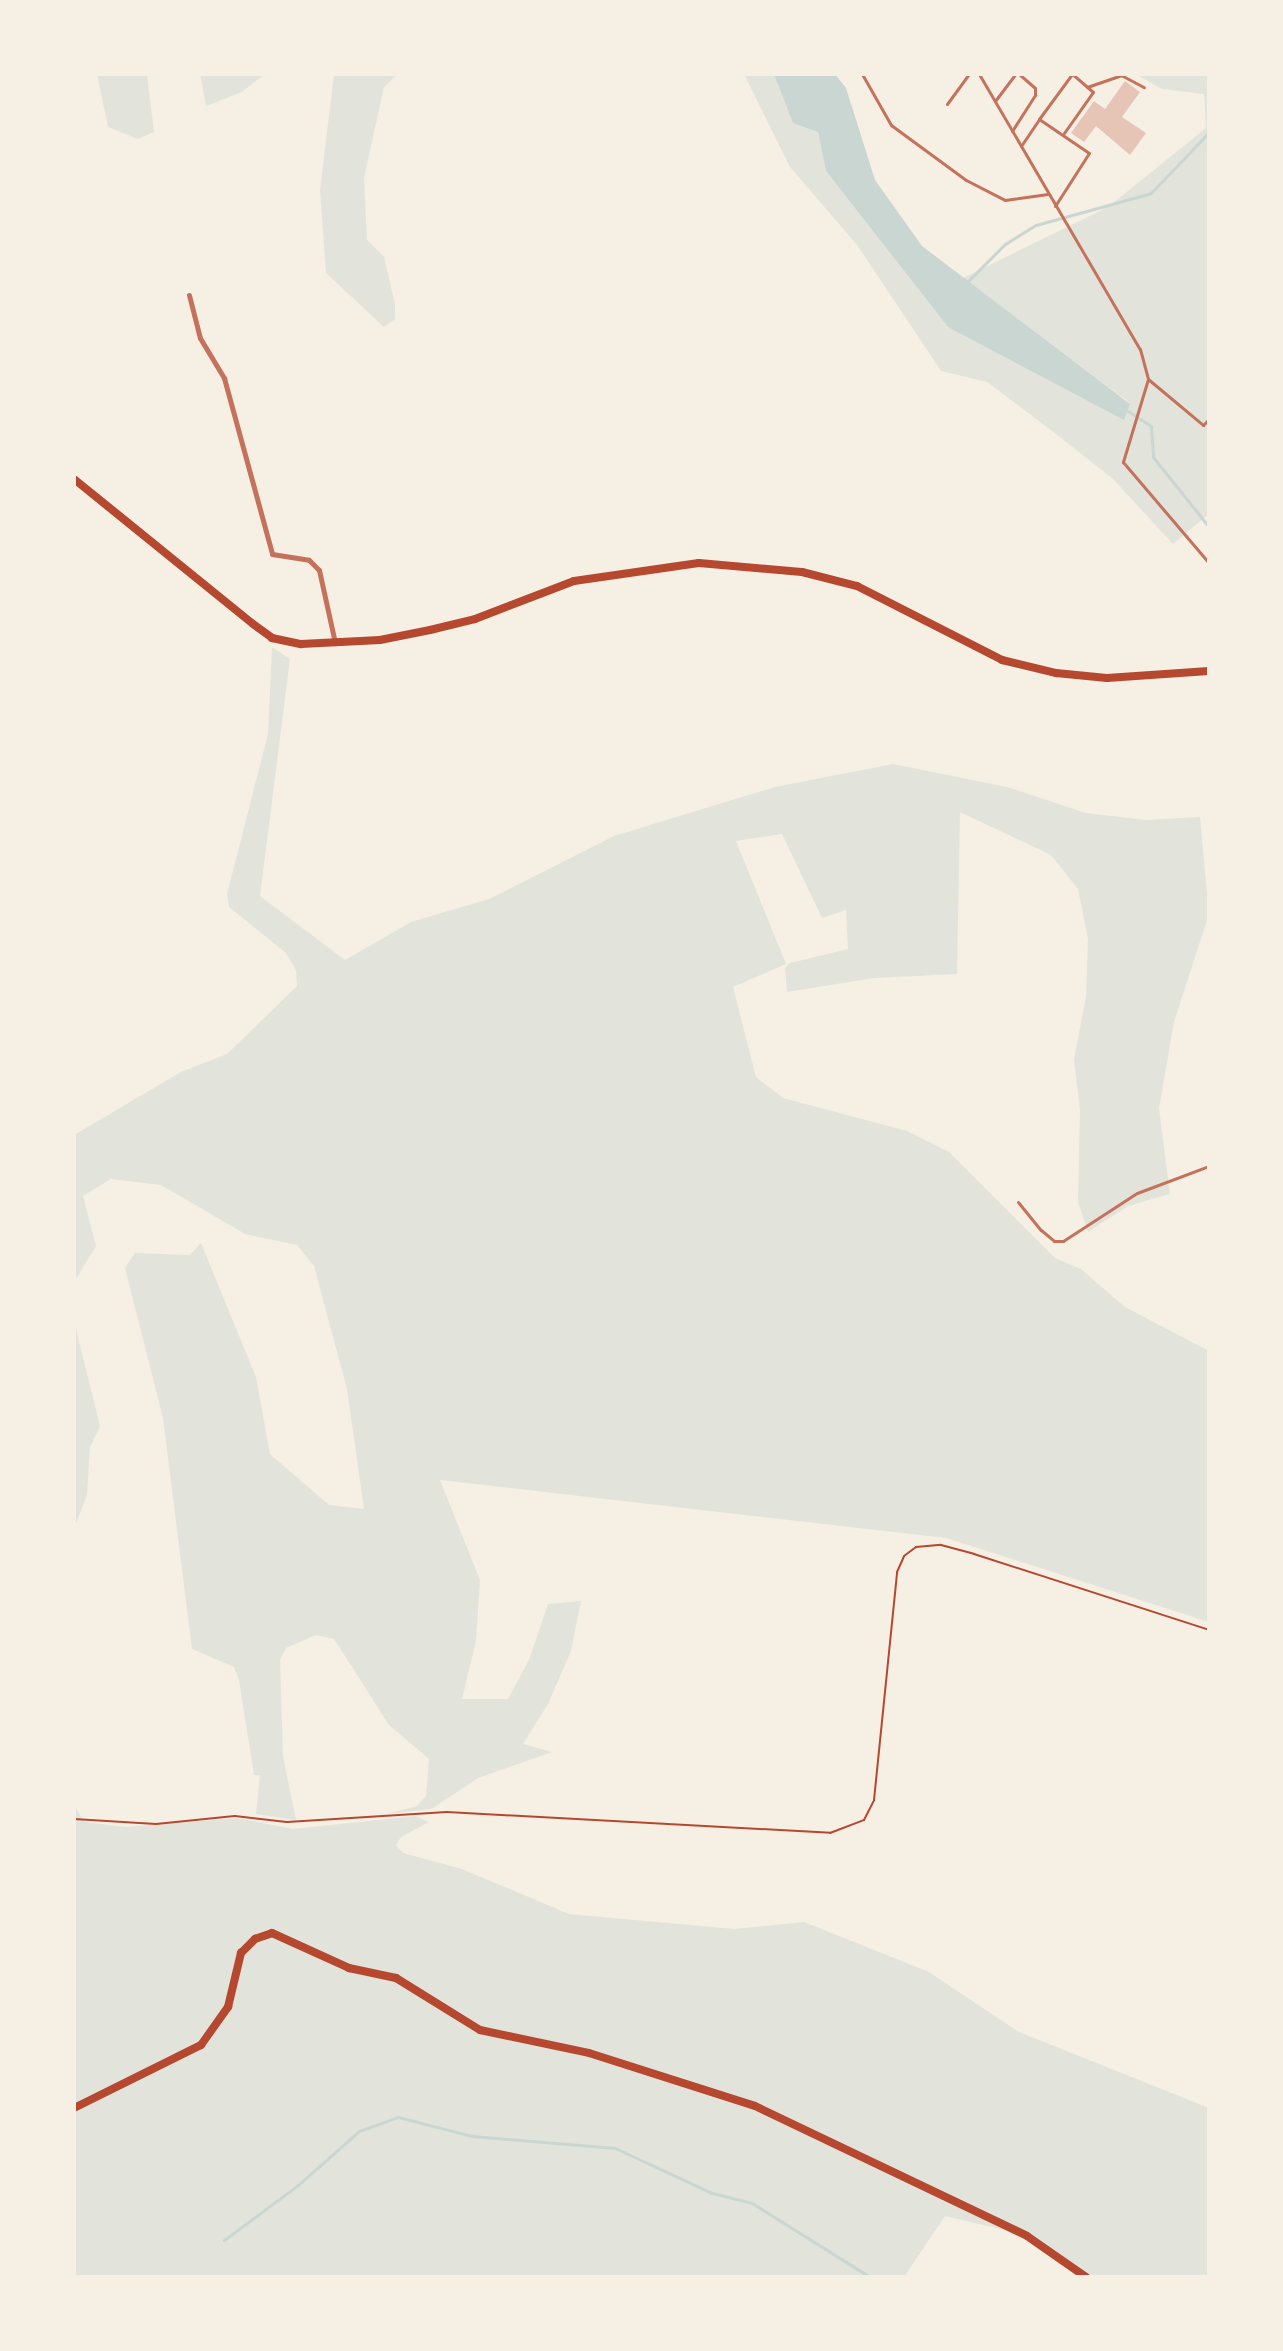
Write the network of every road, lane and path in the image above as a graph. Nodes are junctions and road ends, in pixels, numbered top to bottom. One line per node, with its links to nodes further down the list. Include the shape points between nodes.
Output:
1 (862, 74): 14 (lane, via 891,125 966,180 1005,200)
2 (969, 74): 9 (lane)
3 (979, 74): 8 (lane)
4 (1017, 74): 8 (lane); 11 (lane, via 1035,88 1035,95)
5 (1072, 74): 6 (lane); 10 (lane)
6 (1087, 87): 7 (lane, via 1121,75); 12 (lane, via 1093,92)
7 (1144, 87)
8 (995, 101): 11 (lane)
9 (947, 104)
10 (1039, 119): 12 (lane); 13 (lane)
11 (1012, 131): 13 (lane)
12 (1064, 133): 15 (lane, via 1089,153)
13 (1021, 146): 14 (lane)
14 (1048, 194): 15 (lane)
15 (1055, 206): 17 (lane, via 1140,349)
16 (189, 295): 21 (street, via 200,338 224,378 272,554 309,560 319,570)
17 (1148, 379): 18 (lane, via 1203,425); 20 (lane, via 1123,462)
18 (1209, 419)
19 (74, 479): 21 (main road, via 272,638)
20 (1209, 563)
21 (335, 644): 22 (main road, via 475,619 574,581 714,563 802,572 857,586 1002,660 1056,673 1130,677)
22 (1209, 671)
23 (1209, 1166): 24 (lane, via 1137,1193 1063,1241 1047,1236)
24 (1018, 1202)
25 (1209, 1630): 26 (path, via 974,1554 941,1545 916,1547 904,1556 897,1572 874,1800 864,1820 830,1833 447,1812 287,1822 235,1816 156,1824)
26 (74, 1819)
27 (74, 2108): 28 (main road, via 201,2045 228,2007 241,1953 255,1939 272,1933 349,1968 396,1978 480,2030 589,2053 755,2106 1027,2236)
28 (1086, 2277)

